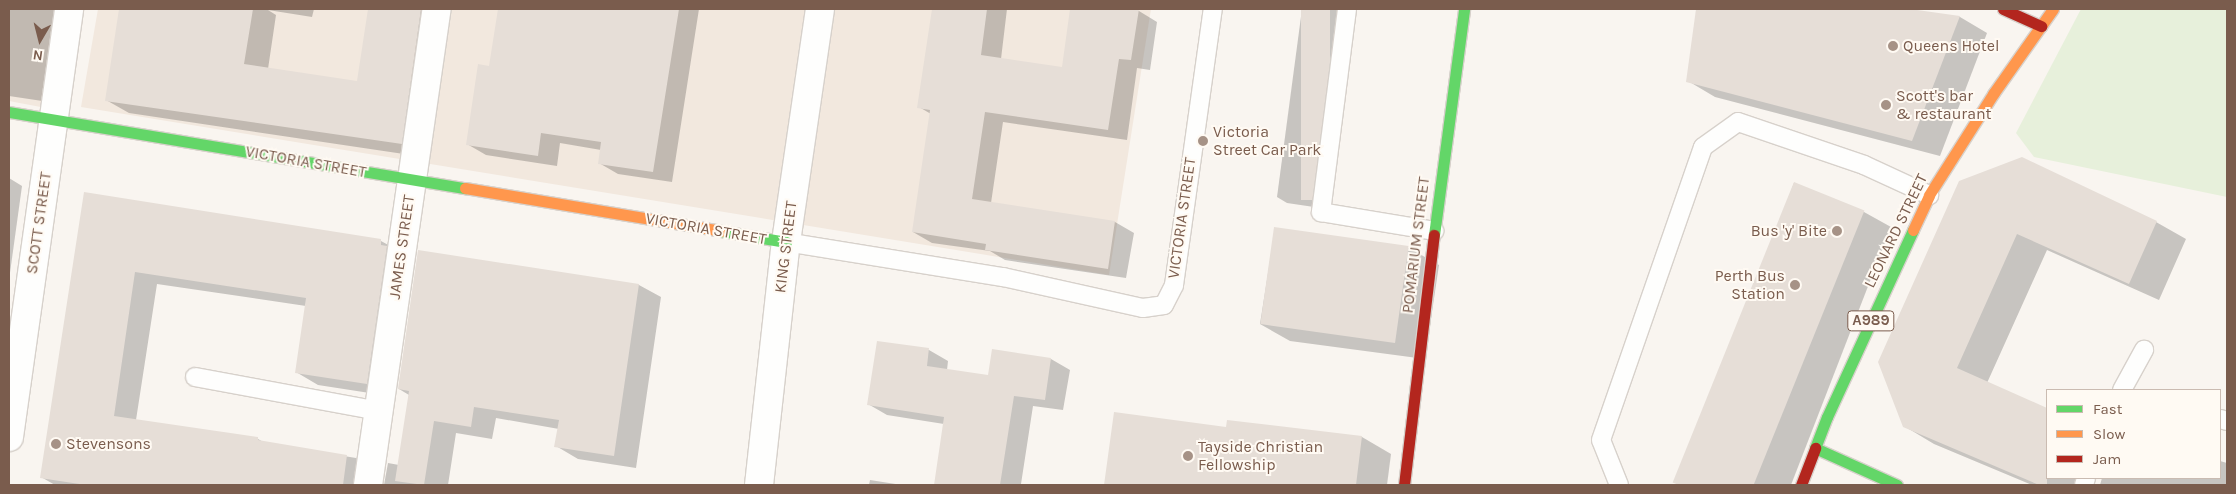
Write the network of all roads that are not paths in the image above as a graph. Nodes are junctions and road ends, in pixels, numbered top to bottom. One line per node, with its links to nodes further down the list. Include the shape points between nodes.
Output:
1 (69, 9): 11 (street, SCOTT STREET)
2 (437, 9): 12 (street, JAMES STREET)
3 (820, 9): 15 (street, KING STREET)
4 (1213, 9): 15 (lane, VICTORIA STREET, via 1174,285 1164,304 1143,308 1003,277)
5 (1347, 9): 14 (lane, via 1321,212)
6 (1464, 9): 14 (street, POMARIUM STREET)
7 (2003, 9): 9 (street)
8 (2053, 9): 9 (street, LEONARD STREET / A989)
9 (2041, 26): 13 (street, LEONARD STREET / A989)
10 (9, 112): 11 (street, VICTORIA STREET)
11 (54, 120): 12 (street, VICTORIA STREET); 20 (street, SCOTT STREET)
12 (412, 180): 15 (street, VICTORIA STREET); 19 (street, JAMES STREET)
13 (1929, 195): 21 (street, LEONARD STREET / A989); 25 (lane, via 1864,166 1738,122 1704,147 1601,440)
14 (1434, 232): 24 (street, POMARIUM STREET)
15 (786, 242): 23 (street, KING STREET)
16 (2144, 350): 18 (lane)
17 (195, 377): 19 (lane)
18 (2123, 389)
19 (379, 411): 22 (street, JAMES STREET)
20 (9, 437)
21 (1815, 448): 26 (street, LEONARD STREET); 27 (street)
22 (368, 485)
23 (759, 485)
24 (1404, 485)
25 (1619, 485)
26 (1801, 485)
27 (1896, 485)

